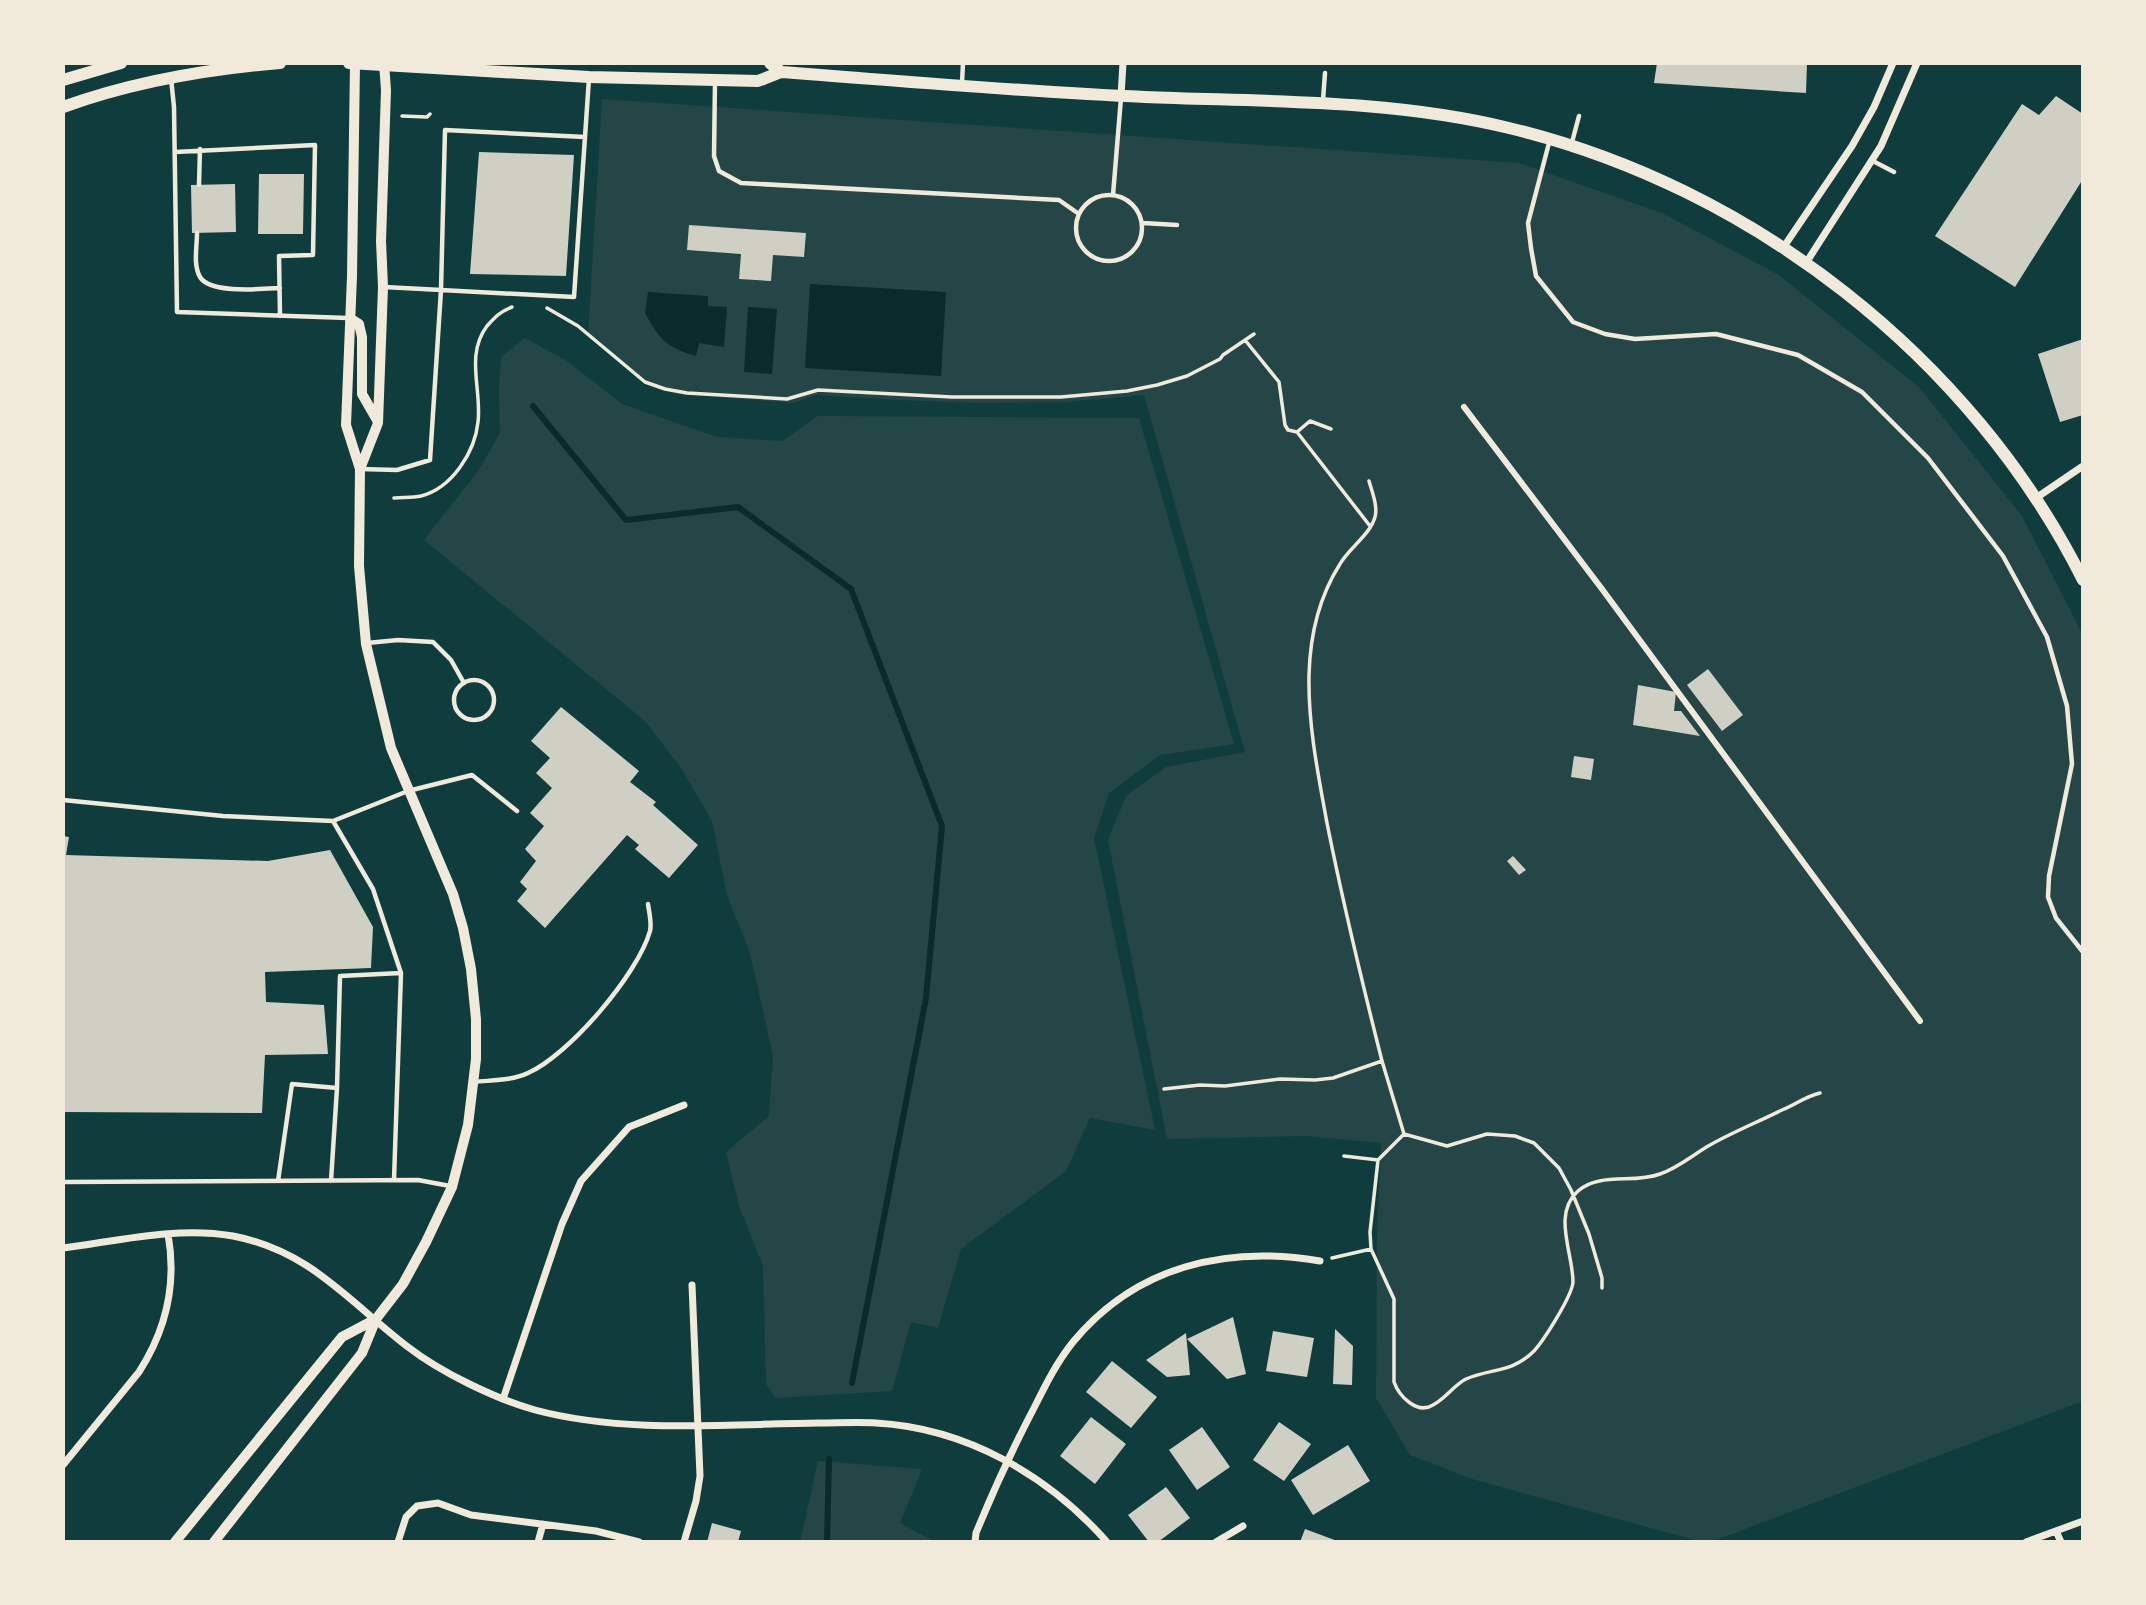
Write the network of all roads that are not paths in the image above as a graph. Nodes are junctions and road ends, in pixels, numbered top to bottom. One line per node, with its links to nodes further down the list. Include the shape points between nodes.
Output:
1 (121, 63): 16 (main road)
2 (280, 63): 14 (main road)
3 (349, 63): 4 (main road)
4 (355, 63): 10 (main road); 41 (street)
5 (770, 63): 11 (main road)
6 (963, 63): 17 (lane)
7 (1123, 63): 18 (street)
8 (1893, 63): 35 (street, via 1852,146)
9 (1917, 63): 27 (street)
10 (384, 65): 13 (main road); 37 (street)
11 (781, 68): 15 (main road, via 758,81); 17 (main road)
12 (1325, 73): 19 (lane)
13 (589, 77): 15 (main road); 22 (lane)
14 (171, 78): 20 (main road); 26 (lane)
15 (715, 79): 31 (lane, via 715,156 719,171 741,183 1059,201)
16 (63, 80)
17 (962, 85): 18 (main road)
18 (1121, 96): 19 (main road); 30 (lane)
19 (1323, 104): 23 (main road, via 1447,115)
20 (63, 107)
21 (1579, 116): 24 (lane)
22 (585, 136): 39 (lane, via 574,297); 39 (lane, via 445,131)
23 (1550, 139): 24 (main road); 55 (lane, via 1528,223 1531,248 1536,276 1573,323 1634,339 1716,334 1798,355 1862,392 1928,458 2003,556 2047,637 2067,706 2072,764 2048,897 2056,918)
24 (1571, 146): 35 (main road, via 1683,189)
25 (200, 149): 26 (lane); 29 (lane); 38 (lane, via 315,145 313,255 279,256)
26 (175, 152): 40 (lane, via 177,312)
27 (1872, 160): 28 (lane); 36 (street)
28 (1894, 172)
29 (199, 185)
30 (1114, 195): 31 (lane, via 1093,199); 32 (lane, via 1133,204)
31 (1079, 214): 32 (lane, via 1077,237 1100,261 1111,262 1132,253 1143,234)
32 (1143, 223): 33 (lane)
33 (1177, 225)
34 (197, 233): 38 (lane, via 196,264 201,278 211,286)
35 (1783, 248): 36 (main road)
36 (1806, 263): 46 (main road, via 1875,317 1929,369 1973,415)
37 (383, 287): 39 (lane); 43 (street)
38 (280, 288): 40 (lane)
39 (442, 290): 45 (lane, via 430,460 397,470)
40 (281, 316): 41 (lane)
41 (351, 318): 43 (street, via 359,324 362,337 362,394); 45 (street, via 345,425)
42 (1464, 407): 57 (street)
43 (378, 423): 45 (street)
44 (2083, 466): 46 (street)
45 (360, 469): 48 (street, via 359,566)
46 (2036, 498): 47 (main road)
47 (2083, 580)
48 (366, 643): 49 (lane, via 433,642 451,660); 50 (street, via 391,748)
49 (464, 683): 49 (lane, via 454,699 461,716 473,720 486,716 494,705 492,691 483,682)
50 (408, 791): 52 (lane, via 472,775); 53 (lane); 58 (street, via 463,928 476,1019)
51 (63, 800): 53 (lane, via 223,816)
52 (517, 811)
53 (333, 821): 56 (lane, via 373,889)
54 (648, 904): 58 (lane, via 650,929 631,973 568,1045 529,1073)
55 (2083, 952)
56 (401, 973): 59 (lane, via 340,976); 61 (lane)
57 (1920, 1021)
58 (474, 1082): 65 (street)
59 (337, 1088): 62 (lane, via 292,1084); 63 (lane)
60 (684, 1105): 71 (street, via 629,1127 581,1181)
61 (394, 1180): 63 (lane); 65 (lane)
62 (278, 1181): 63 (lane); 64 (lane)
63 (331, 1181)
64 (63, 1182)
65 (452, 1187): 70 (street, via 420,1253)
66 (168, 1234): 67 (street); 70 (street, via 233,1236 272,1248 318,1272); 74 (street, via 172,1267 169,1304 149,1356)
67 (63, 1248)
68 (1320, 1261): 73 (street, via 1252,1254 1218,1258 1154,1279 1124,1297 1073,1342)
69 (692, 1286): 72 (street)
70 (376, 1319): 71 (street, via 409,1348); 79 (street, via 342,1337); 80 (street, via 362,1353)
71 (503, 1399): 72 (street, via 605,1423)
72 (698, 1425): 73 (street, via 876,1423 945,1435); 84 (street, via 700,1476)
73 (1006, 1460): 85 (street); 86 (street, via 1062,1497)
74 (63, 1465)
75 (2083, 1521): 78 (street)
76 (543, 1524): 81 (street, via 471,1515 438,1503 417,1506 406,1517); 82 (street); 83 (street)
77 (1243, 1526): 87 (street)
78 (2056, 1531): 88 (street); 89 (street)
79 (175, 1542)
80 (214, 1542)
81 (398, 1542)
82 (538, 1542)
83 (639, 1542)
84 (684, 1542)
85 (975, 1542)
86 (1107, 1542)
87 (1216, 1542)
88 (2026, 1542)
89 (2060, 1542)

